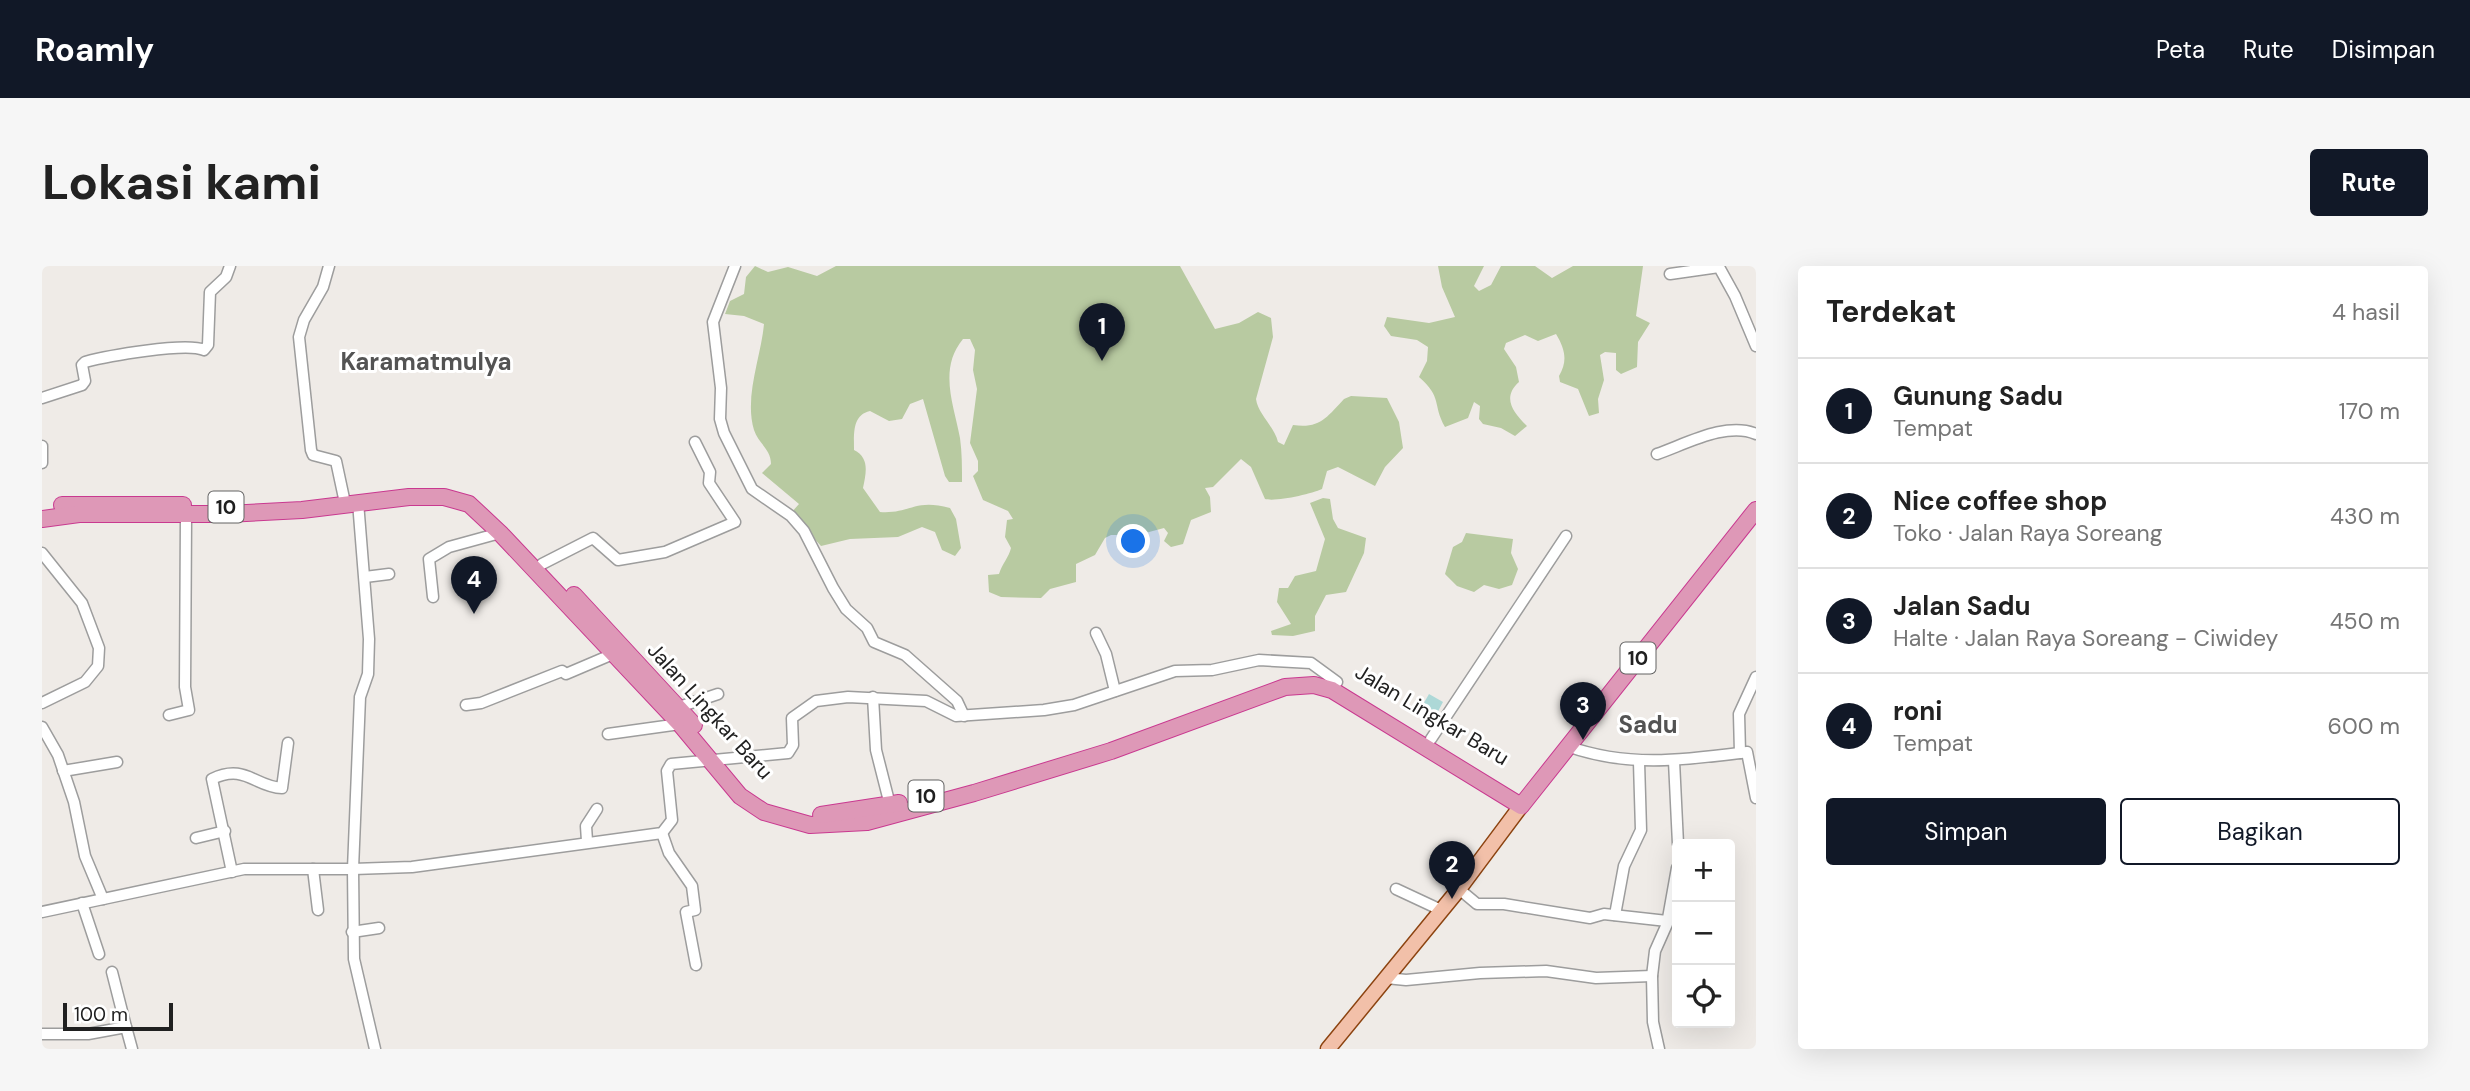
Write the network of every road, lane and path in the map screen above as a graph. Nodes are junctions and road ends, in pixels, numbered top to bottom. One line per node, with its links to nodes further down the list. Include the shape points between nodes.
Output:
1 (230, 266): 6 (street, via 226,277 210,292 204,350 153,351 85,362 82,385)
2 (329, 266): 12 (street, via 324,286 301,327 298,346 311,450 313,455 336,461)
3 (735, 266): 35 (street, via 713,321 720,419 738,463 756,494 791,516 804,531 846,609 867,628 876,644 905,655 957,701)
4 (1671, 274): 5 (street, via 1719,267)
5 (1756, 346)
6 (42, 398)
7 (1756, 434): 10 (street, via 1738,429 1708,435)
8 (695, 442): 20 (street, via 710,472 709,483 735,522 652,555 618,560 593,538)
9 (42, 446): 11 (street)
10 (1657, 454)
11 (42, 463)
12 (349, 499): 13 (highway, Jalan Lingkar Baru / 10, via 224,507 101,503); 15 (highway, Jalan Lingkar Baru / 10, via 302,510); 17 (highway, Jalan Lingkar Baru / 10, via 460,499); 20 (highway, Jalan Lingkar Baru / 10, via 410,487 459,489 490,509); 22 (street)
13 (42, 509)
14 (1756, 510): 41 (highway, 10)
15 (186, 516): 16 (highway, Jalan Lingkar Baru / 10, via 79,514); 34 (street, via 185,687 189,710)
16 (42, 519)
17 (500, 533): 23 (street, via 449,547 429,559); 25 (highway, Jalan Lingkar Baru / 10)
18 (1566, 536): 39 (street)
19 (42, 553): 31 (street, via 82,603 99,648 98,666 85,682)
20 (542, 564): 33 (highway, Jalan Lingkar Baru / 10)
21 (389, 574): 22 (street)
22 (365, 577): 58 (street, via 368,674 360,697)
23 (433, 597)
24 (1096, 633): 28 (street)
25 (613, 654): 32 (street); 36 (highway, Jalan Lingkar Baru / 10)
26 (1756, 677): 42 (street, via 1739,714)
27 (1337, 682): 28 (street, via 1311,663 1266,660 1175,671); 39 (highway, Jalan Lingkar Baru / 10); 50 (highway, Jalan Lingkar Baru / 10, via 1288,676 1108,741)
28 (1115, 691): 35 (street, via 1044,710)
29 (718, 694): 33 (street)
30 (873, 697): 35 (street, via 926,701); 43 (street, via 816,701 792,718 793,745 788,753); 50 (street, via 876,750)
31 (42, 702)
32 (466, 705)
33 (679, 707): 43 (highway, Jalan Lingkar Baru / 10)
34 (169, 715)
35 (964, 716)
36 (680, 724): 38 (street); 43 (highway, Jalan Lingkar Baru / 10)
37 (42, 727): 47 (street)
38 (608, 734)
39 (1431, 739): 49 (highway, Jalan Lingkar Baru / 10)
40 (288, 743): 52 (street, via 282,788 241,774 212,779)
41 (1567, 746): 46 (street); 49 (highway, 10)
42 (1748, 751): 44 (street); 48 (street)
43 (716, 760): 49 (highway, Jalan Lingkar Baru / 10, via 740,796 764,812 810,825 867,822 1111,751 1285,687 1314,685 1332,690); 50 (highway, Jalan Lingkar Baru / 10, via 754,793 789,810 828,816); 53 (street, via 675,762 668,767 672,820)
44 (1674, 761): 46 (street); 55 (street)
45 (117, 762): 47 (street)
46 (1639, 762): 68 (street, via 1641,830 1624,866)
47 (63, 771): 63 (street, via 85,856)
48 (1756, 798)
49 (1524, 802): 60 (main road)
50 (890, 805)
51 (597, 809): 56 (street, via 586,826)
52 (225, 831): 54 (street); 59 (street)
53 (662, 833): 56 (street); 73 (street, via 669,853 692,886 695,910 686,912)
54 (197, 838)
55 (1678, 839)
56 (587, 842): 58 (street, via 412,867)
57 (313, 869): 58 (street); 59 (street); 66 (street)
58 (353, 869): 71 (street)
59 (232, 872): 63 (street)
60 (1459, 888): 65 (main road); 68 (street, via 1477,904 1590,918)
61 (1396, 889): 65 (street)
62 (1672, 894): 69 (street)
63 (103, 900): 64 (street)
64 (82, 903): 67 (street); 72 (street)
65 (1441, 909): 76 (main road)
66 (318, 910)
67 (42, 912)
68 (1615, 915): 69 (street)
69 (1667, 921): 75 (street, via 1655,951)
70 (379, 928): 71 (street)
71 (352, 932): 80 (street, via 360,996)
72 (99, 954)
73 (696, 965)
74 (113, 972): 77 (street)
75 (1652, 976): 76 (street, via 1596,978 1546,971); 82 (street)
76 (1386, 978): 81 (main road)
77 (126, 1027): 78 (street, via 88,1034); 79 (street)
78 (42, 1034)
79 (132, 1049)
80 (375, 1049)
81 (1328, 1049)
82 (1659, 1049)

